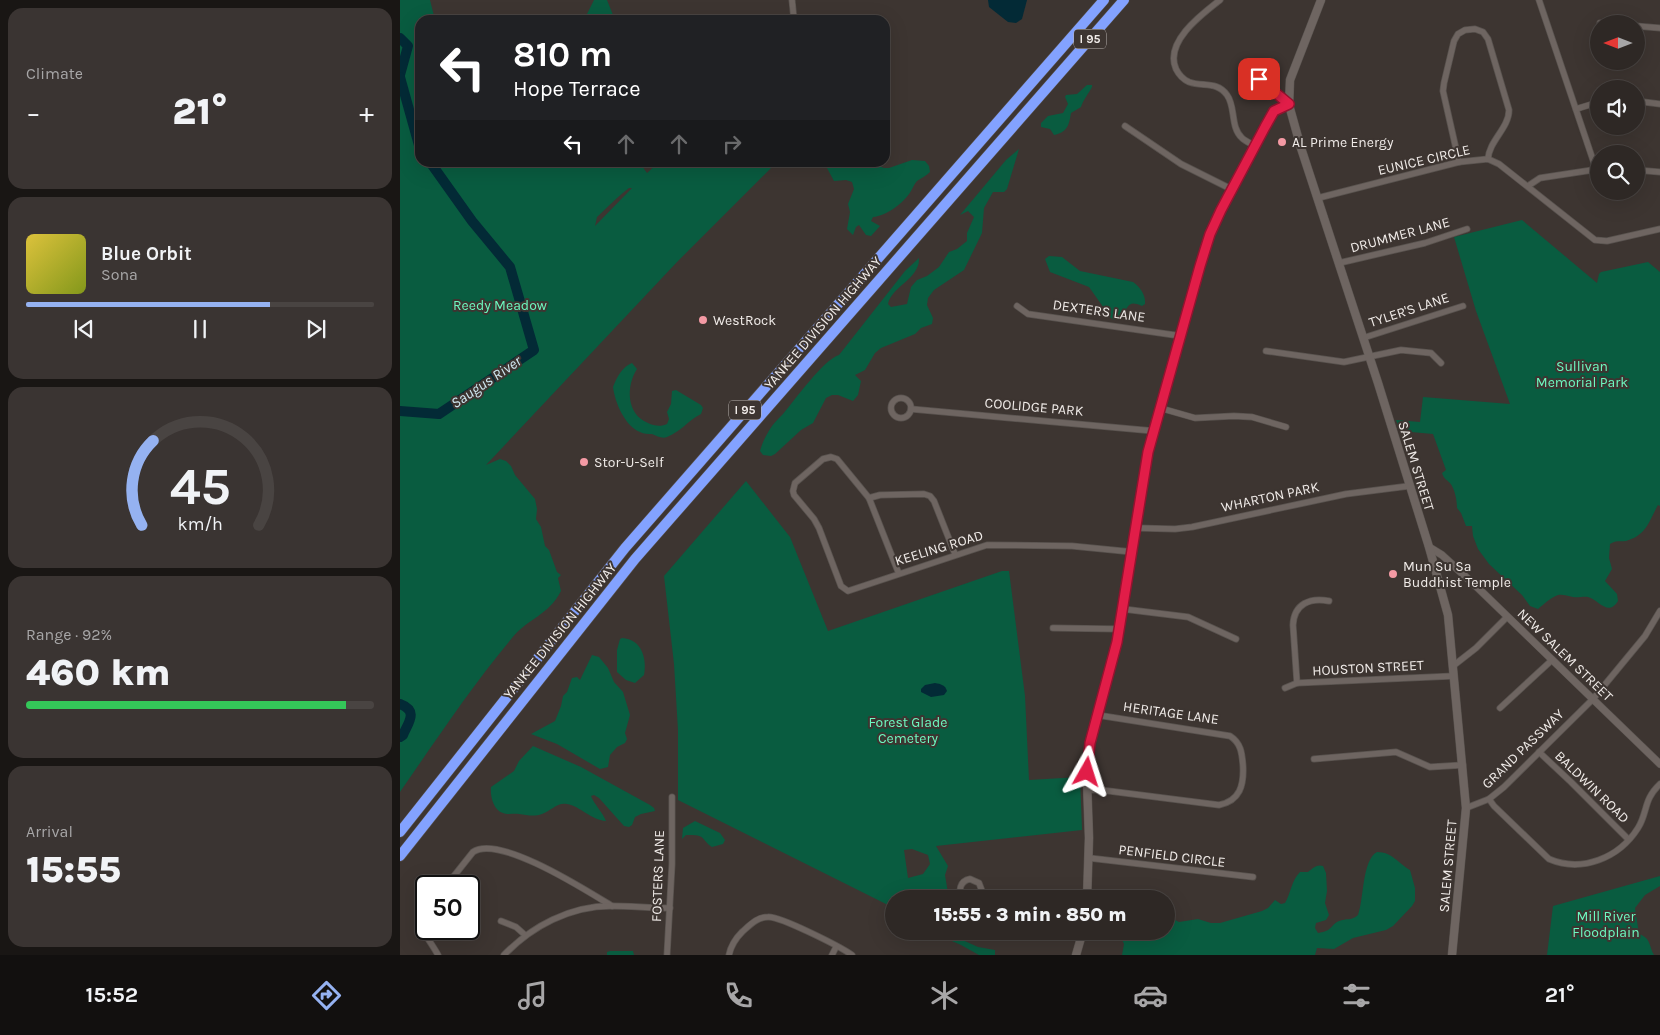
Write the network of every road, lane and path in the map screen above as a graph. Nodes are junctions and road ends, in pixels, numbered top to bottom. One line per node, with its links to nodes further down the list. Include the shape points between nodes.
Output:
1 (792, 0): 7 (street)
2 (1104, 0): 74 (highway, YANKEE DIVISION HIGHWAY / I 95, via 631,541)
3 (1124, 0): 76 (highway, YANKEE DIVISION HIGHWAY / I 95, via 635,559)
4 (1220, 0): 17 (street, via 1179,40 1174,52 1174,66 1186,81 1222,89 1232,104 1240,136)
5 (1321, 0): 12 (main road, SALEM STREET, via 1290,80)
6 (1539, 0): 15 (street)
7 (794, 15)
8 (1645, 27): 9 (street)
9 (1660, 28)
10 (1259, 79): 12 (street)
11 (1645, 102): 13 (street)
12 (1289, 104): 17 (main road, via 1274,111); 26 (main road, SALEM STREET)
13 (1660, 104)
14 (1590, 105): 15 (street)
15 (1576, 109): 18 (street)
16 (1125, 126): 25 (street, via 1180,164)
17 (1255, 146): 25 (main road)
18 (1590, 147)
19 (1488, 159): 20 (street, EUNICE CIRCLE); 20 (street, via 1490,149 1508,119 1509,110 1488,38 1479,30 1469,29 1455,39 1443,85); 24 (street, EUNICE CIRCLE)
20 (1459, 162): 26 (street, EUNICE CIRCLE)
21 (1590, 170): 24 (street, via 1540,178)
22 (1645, 171): 23 (street)
23 (1660, 172)
24 (1528, 186): 28 (street, EUNICE CIRCLE, via 1595,240 1607,241)
25 (1231, 189): 32 (main road, via 1210,234)
26 (1318, 198): 29 (main road, SALEM STREET)
27 (1467, 229): 29 (street, DRUMMER LANE)
28 (1660, 229)
29 (1339, 264): 33 (main road, SALEM STREET)
30 (1017, 306): 32 (street, DEXTERS LANE, via 1029,314)
31 (1463, 306): 33 (street, TYLER'S LANE)
32 (1181, 336): 37 (main road)
33 (1364, 338): 35 (main road, SALEM STREET)
34 (1266, 351): 35 (street, via 1344,362)
35 (1369, 356): 36 (street, via 1402,350 1431,353); 41 (main road, SALEM STREET)
36 (1441, 363)
37 (1160, 408): 39 (street, via 1195,418 1252,417); 40 (main road)
38 (911, 409): 40 (street, COOLIDGE PARK)
39 (1286, 427)
40 (1154, 431): 43 (main road)
41 (1409, 486): 43 (street, WHARTON PARK, via 1346,494 1192,527); 44 (main road, SALEM STREET)
42 (869, 498): 46 (street, via 880,495 930,496); 49 (street); 49 (street, KEELING ROAD, via 831,456 797,482 793,489 794,495 817,524 845,590)
43 (1137, 528): 45 (main road)
44 (1429, 547): 47 (street, NEW SALEM STREET); 48 (main road, SALEM STREET)
45 (1133, 552): 46 (street, KEELING ROAD, via 988,544); 51 (main road)
46 (955, 554): 49 (street, KEELING ROAD)
47 (1442, 555): 48 (street); 53 (street, NEW SALEM STREET)
48 (1435, 568): 58 (main road, SALEM STREET, via 1448,616)
49 (899, 574)
50 (1329, 601): 60 (street, via 1310,600 1294,616)
51 (1123, 609): 55 (main road); 56 (street, via 1188,617)
52 (1660, 611): 62 (street, GRAND PASSWAY, via 1645,636)
53 (1508, 616): 57 (street, NEW SALEM STREET); 58 (street)
54 (1053, 628): 55 (street)
55 (1119, 629): 64 (main road)
56 (1236, 639)
57 (1552, 660): 62 (street, NEW SALEM STREET); 63 (street)
58 (1453, 666): 59 (main road, SALEM STREET)
59 (1454, 676): 60 (street, HOUSTON STREET); 68 (main road, SALEM STREET)
60 (1298, 684): 61 (street, HOUSTON STREET)
61 (1285, 688)
62 (1593, 699): 65 (street, GRAND PASSWAY); 67 (street, NEW SALEM STREET)
63 (1500, 708)
64 (1098, 715): 70 (main road, via 1088,754); 70 (street, HERITAGE LANE, via 1230,736 1242,750 1244,782 1235,798 1219,805)
65 (1539, 752): 72 (street, GRAND PASSWAY); 75 (street, BALDWIN ROAD)
66 (1314, 759): 68 (street, via 1394,752 1432,767)
67 (1660, 764)
68 (1463, 765): 73 (main road, SALEM STREET)
69 (1660, 784): 75 (street, via 1649,797 1639,826)
70 (1087, 790): 77 (main road)
71 (672, 797): 84 (street, FOSTERS LANE)
72 (1489, 799): 73 (street, GRAND PASSWAY); 75 (street, via 1544,855 1557,862 1596,862)
73 (1466, 808): 97 (main road, SALEM STREET)
74 (400, 832)
75 (1628, 839)
76 (400, 856)
77 (1089, 858): 79 (street, PENFIELD CIRCLE); 82 (main road)
78 (455, 875): 83 (street, via 473,852 485,847 535,863)
79 (1253, 877)
80 (960, 890): 81 (street, via 964,881 970,879 979,883)
81 (982, 890)
82 (1087, 890)
83 (612, 906): 84 (street); 86 (street, via 570,913)
84 (670, 908): 92 (street, FOSTERS LANE)
85 (501, 921): 86 (street, via 513,925)
86 (525, 935): 91 (street)
87 (429, 940): 90 (street)
88 (1080, 940): 96 (main road)
89 (836, 946): 93 (street, via 780,918 768,917 754,921 738,936); 94 (street); 95 (street)
90 (438, 955)
91 (504, 955)
92 (667, 955)
93 (729, 955)
94 (832, 955)
95 (852, 955)
96 (1076, 955)
97 (1452, 955)

